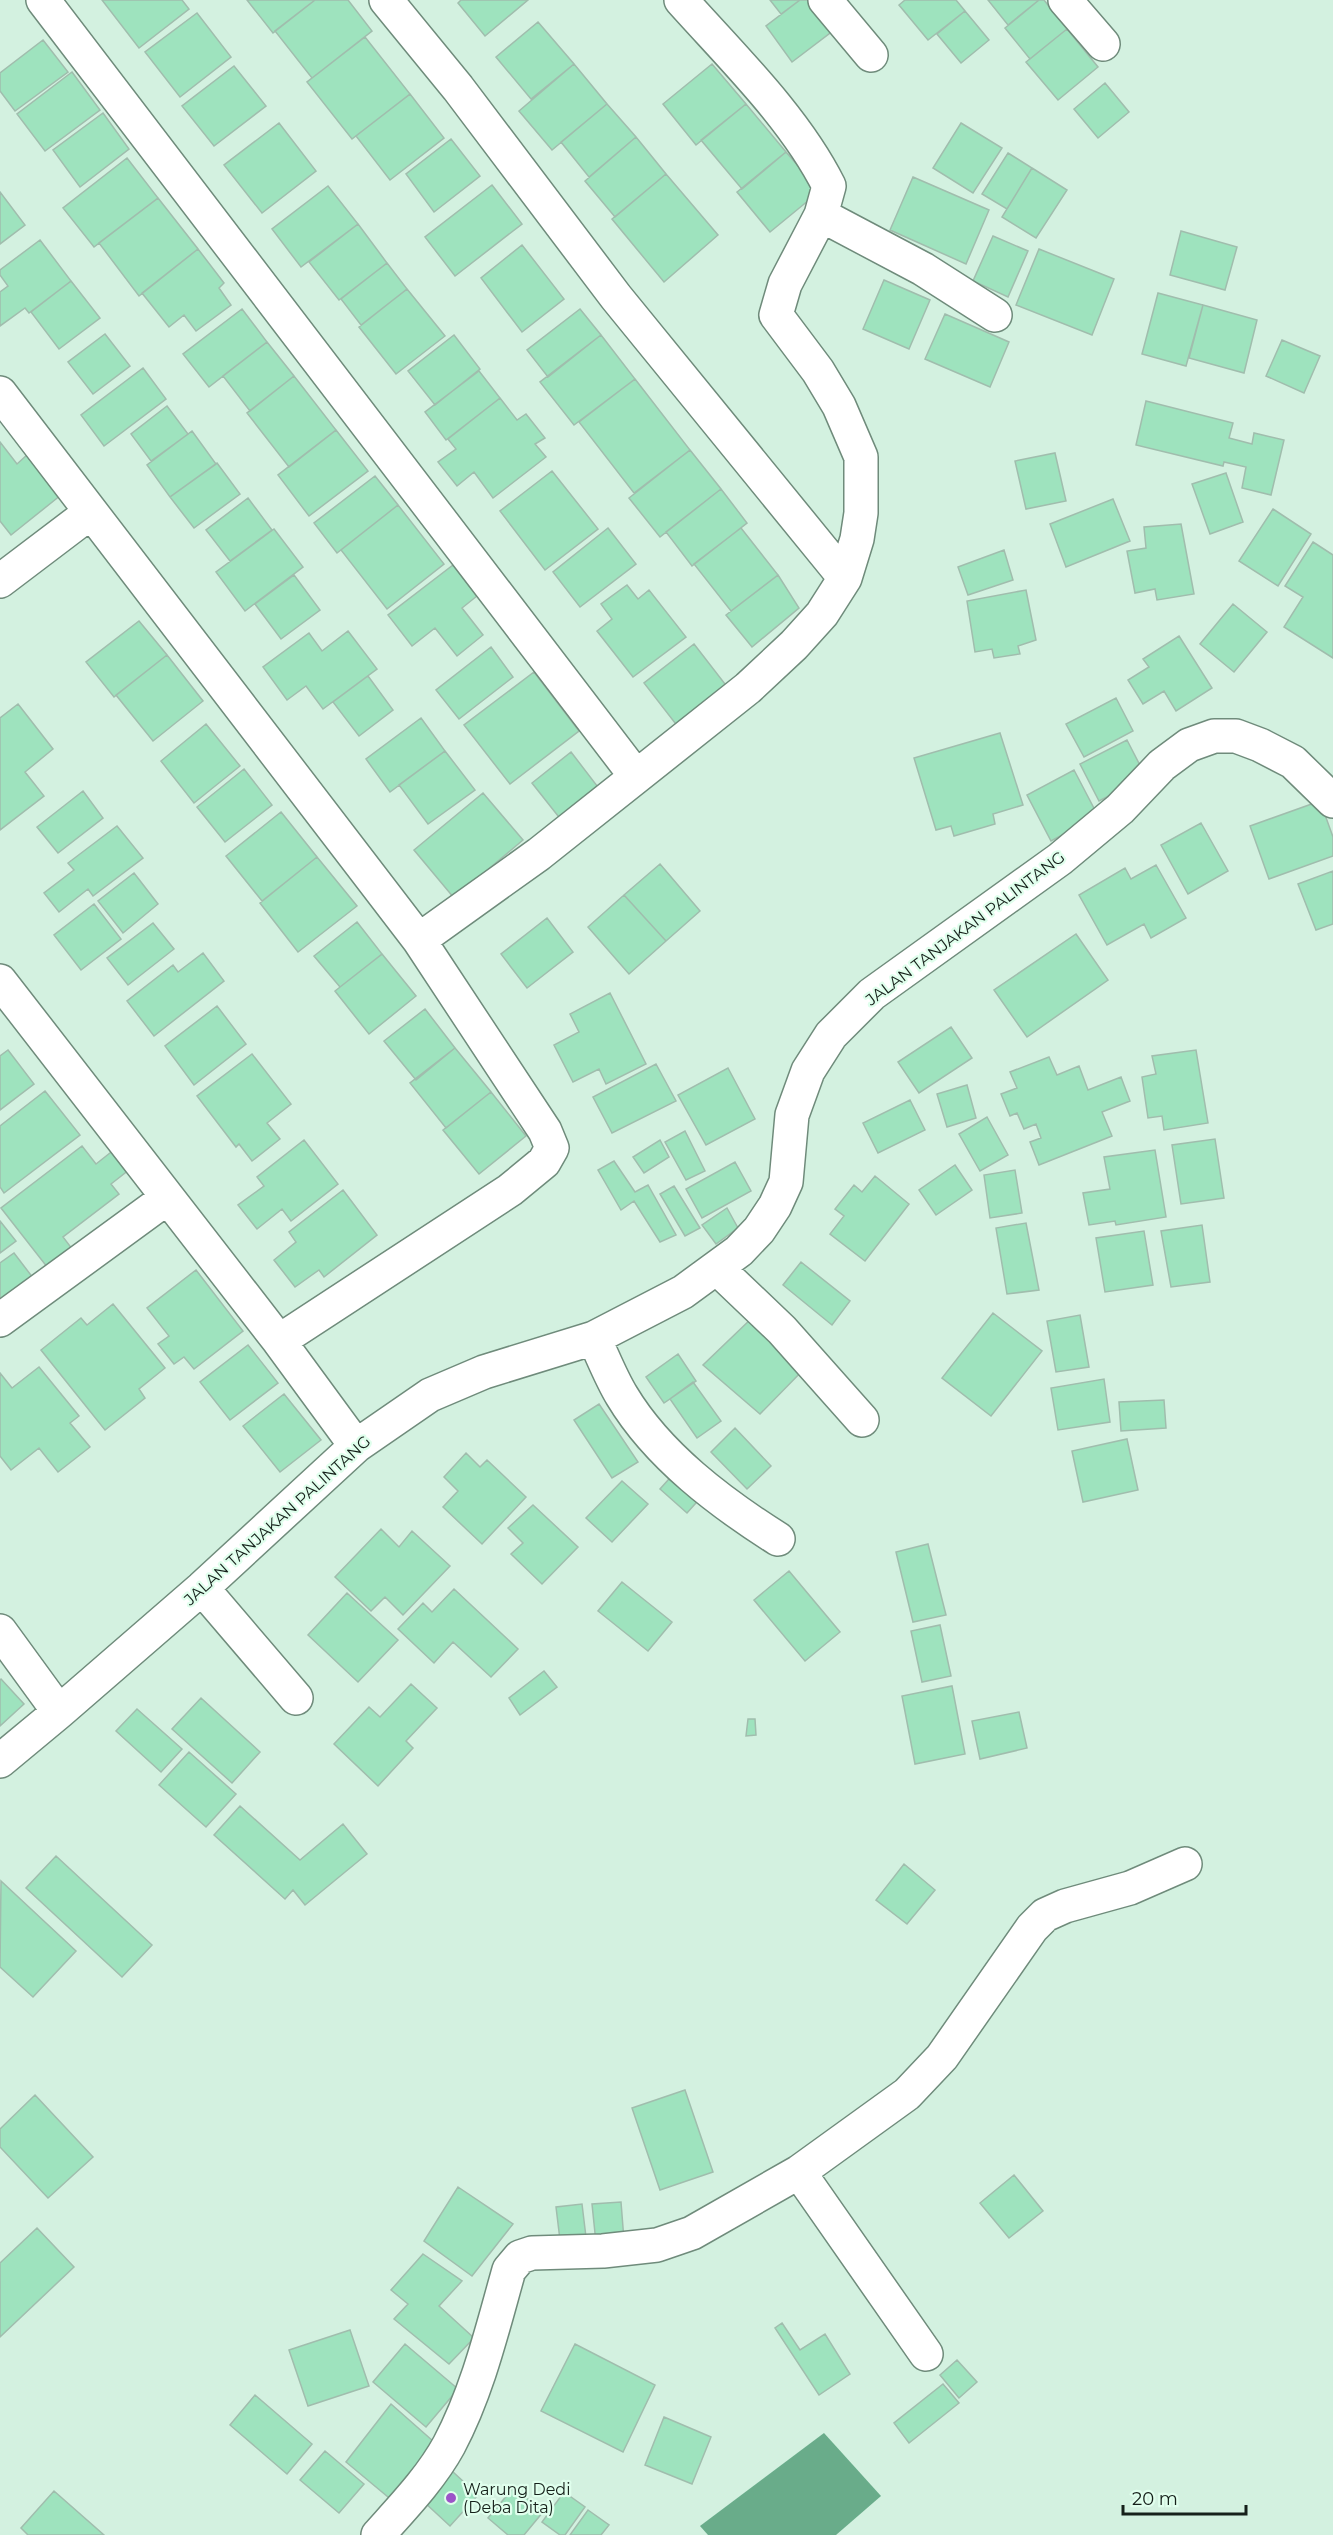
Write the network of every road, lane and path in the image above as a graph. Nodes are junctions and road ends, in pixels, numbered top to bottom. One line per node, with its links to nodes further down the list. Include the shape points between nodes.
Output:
1 (43, 0): 14 (street)
2 (386, 0): 12 (street, via 458,88 616,297)
3 (681, 0): 8 (street, via 765,94 817,163 829,186)
4 (825, 0): 7 (street)
5 (1065, 0): 6 (street)
6 (1103, 44)
7 (871, 55)
8 (821, 215): 9 (street, via 923,269); 12 (street, via 785,284 776,315 818,371 861,457 861,513)
9 (996, 315)
10 (0, 393): 11 (street)
11 (90, 512): 13 (street); 16 (street)
12 (845, 578): 14 (street, via 822,614 794,645 747,688)
13 (0, 581)
14 (635, 775): 16 (street, via 539,854)
15 (1333, 801): 19 (street, JALAN TANJAKAN PALINTANG, via 1293,762 1236,736 1214,736 1189,745 1162,765 1120,809 1060,859 873,994 831,1035 808,1071 792,1115 786,1182 775,1206 752,1237)
16 (419, 940): 22 (street, via 545,1131 552,1148 544,1162 510,1190)
17 (0, 981): 18 (street)
18 (167, 1198): 20 (street); 22 (street)
19 (717, 1268): 21 (street, JALAN TANJAKAN PALINTANG, via 682,1292); 23 (street, via 782,1330)
20 (0, 1320)
21 (594, 1338): 24 (street, JALAN TANJAKAN PALINTANG, via 484,1372 430,1395); 25 (street, via 622,1396 642,1425 701,1484)
22 (279, 1341): 24 (street)
23 (862, 1420)
24 (356, 1446): 26 (street, JALAN TANJAKAN PALINTANG)
25 (778, 1539)
26 (202, 1588): 28 (street); 29 (street, JALAN TANJAKAN PALINTANG)
27 (0, 1631): 29 (street)
28 (296, 1698)
29 (59, 1713): 30 (street, JALAN TANJAKAN PALINTANG)
30 (0, 1761)
31 (1185, 1864): 32 (street, via 1130,1888 1045,1915 942,2057 907,2094)
32 (799, 2172): 33 (street); 34 (street, via 692,2233 657,2244 603,2251 532,2253 520,2258 509,2270 476,2387 449,2446 417,2492)
33 (926, 2354)
34 (378, 2535)

